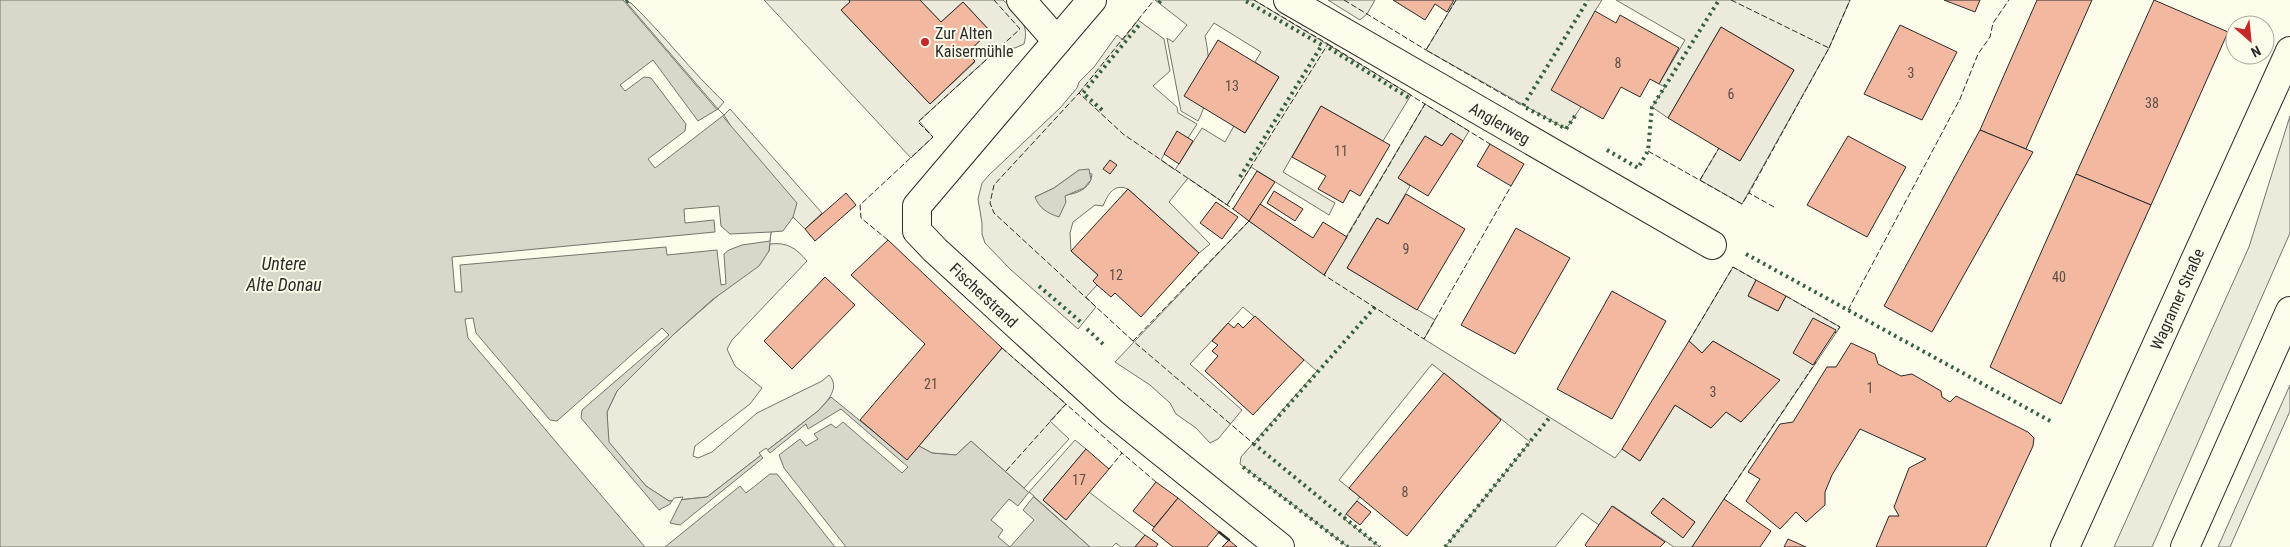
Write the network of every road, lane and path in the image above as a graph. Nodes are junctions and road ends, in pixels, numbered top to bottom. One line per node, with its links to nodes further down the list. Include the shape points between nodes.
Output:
1 (1020, 0): 4 (street)
2 (1092, 0): 4 (street, Fischerstrand)
3 (1288, 0): 6 (street, Anglerweg)
4 (1057, 41): 8 (street, Fischerstrand, via 917,206 917,231 1111,411)
5 (2290, 51): 9 (street, Wagramer Straße)
6 (1712, 245)
7 (2290, 310): 10 (street)
8 (1280, 547)
9 (2065, 547)
10 (2185, 547)

